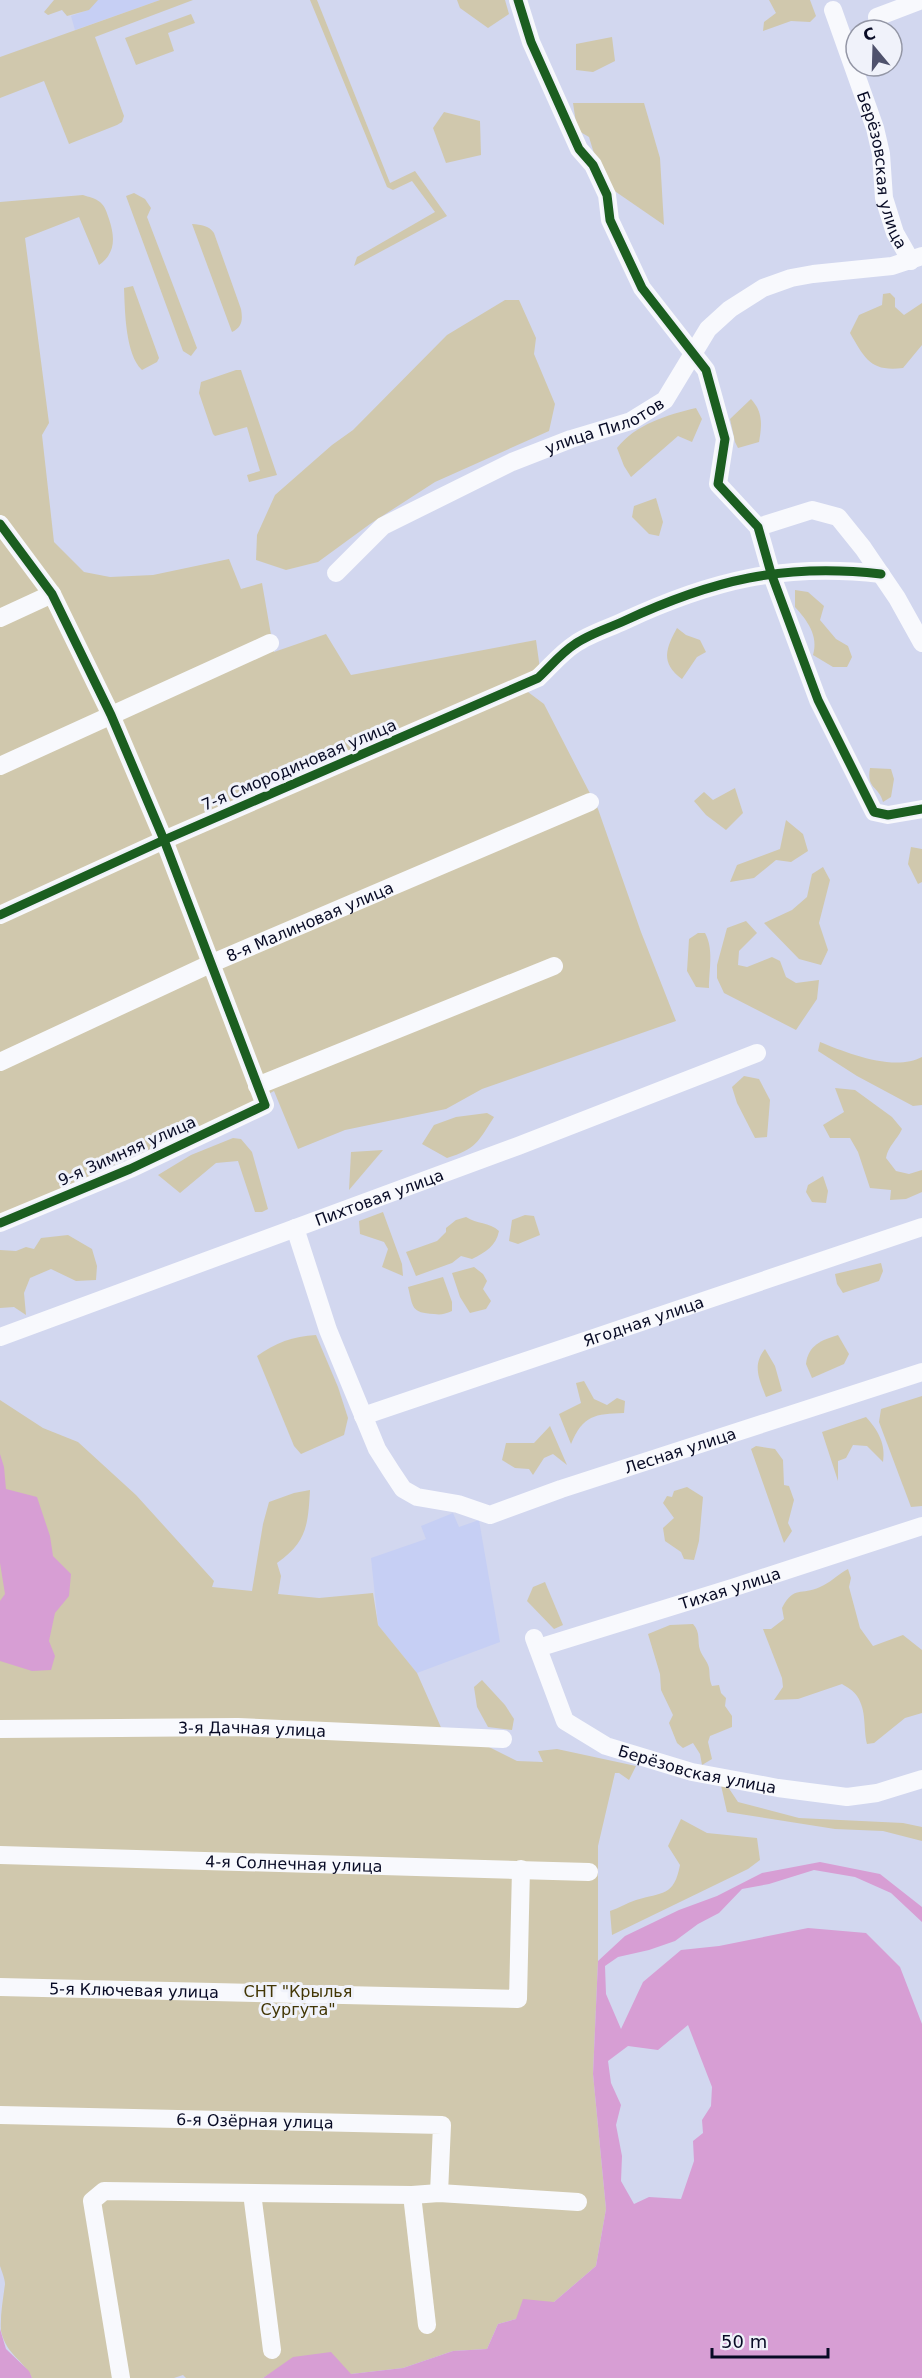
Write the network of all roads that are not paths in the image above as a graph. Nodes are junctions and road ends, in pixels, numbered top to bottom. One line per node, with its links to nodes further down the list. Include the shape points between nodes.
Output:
1 (518, 0): 6 (street, via 531,42 579,149 593,165 607,195 610,220 642,288)
2 (922, 0): 4 (street)
3 (833, 10): 5 (street, Берёзовская улица, via 874,128 884,198 892,224)
4 (877, 17)
5 (916, 258): 6 (street, улица Пилотов, via 892,266 813,274 763,288 730,309 708,329)
6 (693, 351): 8 (street, via 706,370 725,439 718,484); 9 (street, улица Пилотов, via 665,400 648,411 631,421 512,462 383,526)
7 (0, 524): 12 (street)
8 (758, 527): 10 (street); 11 (street, via 812,510 838,517)
9 (336, 573)
10 (771, 573): 11 (street, 7-я Смородиновая улица); 19 (street, via 818,700 874,812 888,815); 20 (street, 7-я Смородиновая улица, via 726,582 666,602 575,644 538,678)
11 (880, 574): 15 (street)
12 (52, 594): 13 (street); 16 (street)
13 (0, 618)
14 (270, 643): 16 (street)
15 (922, 643)
16 (111, 715): 17 (street); 20 (street)
17 (0, 766)
18 (591, 801): 22 (street, 8-я Малиновая улица)
19 (922, 808)
20 (164, 840): 21 (street, 7-я Смородиновая улица); 22 (street)
21 (0, 915)
22 (210, 964): 25 (street, 8-я Малиновая улица); 26 (street)
23 (554, 966): 26 (street)
24 (757, 1053): 29 (street, Пихтовая улица)
25 (0, 1062)
26 (257, 1086): 27 (street, 9-я Зимняя улица, via 265,1105 130,1169)
27 (0, 1223)
28 (922, 1227): 32 (street, Ягодная улица)
29 (295, 1228): 30 (street, Пихтовая улица); 32 (street, Лесная улица, via 328,1330)
30 (0, 1337)
31 (922, 1372): 32 (street, Лесная улица, via 490,1515 458,1504 417,1497 403,1489 377,1449)
32 (363, 1416)
33 (922, 1526): 34 (street, Тихая улица, via 735,1587)
34 (536, 1643): 37 (street, Берёзовская улица, via 565,1722 606,1746 692,1772 847,1797 877,1793)
35 (0, 1729): 36 (street, 3-я Дачная улица, via 238,1727)
36 (503, 1739)
37 (922, 1779)
38 (0, 1855): 39 (street, 4-я Солнечная улица)
39 (521, 1869): 40 (street, 4-я Солнечная улица); 41 (street, 5-я Ключевая улица, via 518,1999)
40 (589, 1872)
41 (0, 1987)
42 (0, 2115): 44 (street, 6-я Озёрная улица, via 442,2125)
43 (252, 2193): 45 (street); 48 (street); 49 (street, via 104,2190 93,2201)
44 (439, 2193): 45 (street); 46 (street)
45 (412, 2195): 47 (street)
46 (578, 2202)
47 (427, 2325)
48 (272, 2350)
49 (121, 2378)

